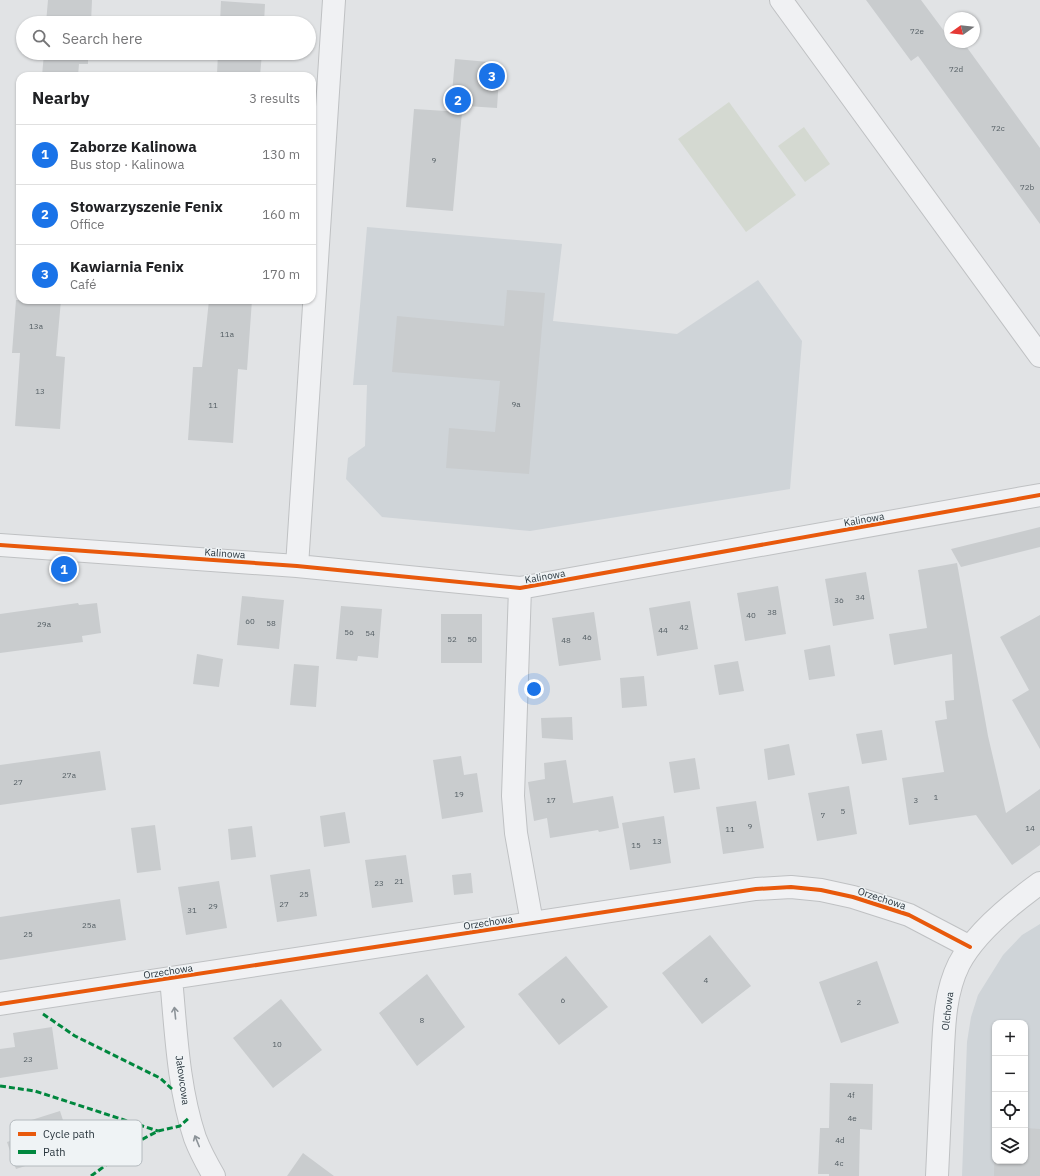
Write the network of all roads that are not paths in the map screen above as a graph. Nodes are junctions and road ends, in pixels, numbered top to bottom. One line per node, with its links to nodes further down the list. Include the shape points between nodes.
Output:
1 (334, 0): 3 (street)
2 (782, 0): 5 (street)
3 (316, 275)
4 (314, 304): 8 (street)
5 (1040, 356)
6 (1040, 495): 9 (street, Kalinowa)
7 (0, 545): 8 (street, Kalinowa)
8 (297, 566): 9 (street, Kalinowa)
9 (520, 588): 11 (street, via 513,796 516,833)
10 (1040, 883): 12 (street, Olchowa, via 995,920)
11 (532, 923): 12 (street, Orzechowa, via 756,889 791,887 852,897 909,915); 13 (street, Orzechowa)
12 (970, 947): 16 (street, Olchowa, via 951,983 947,1002)
13 (171, 978): 14 (street, Orzechowa); 15 (street, Jałowcowa, one-way to 13, via 196,1139 185,1102)
14 (0, 1004)
15 (214, 1176)
16 (937, 1176)

